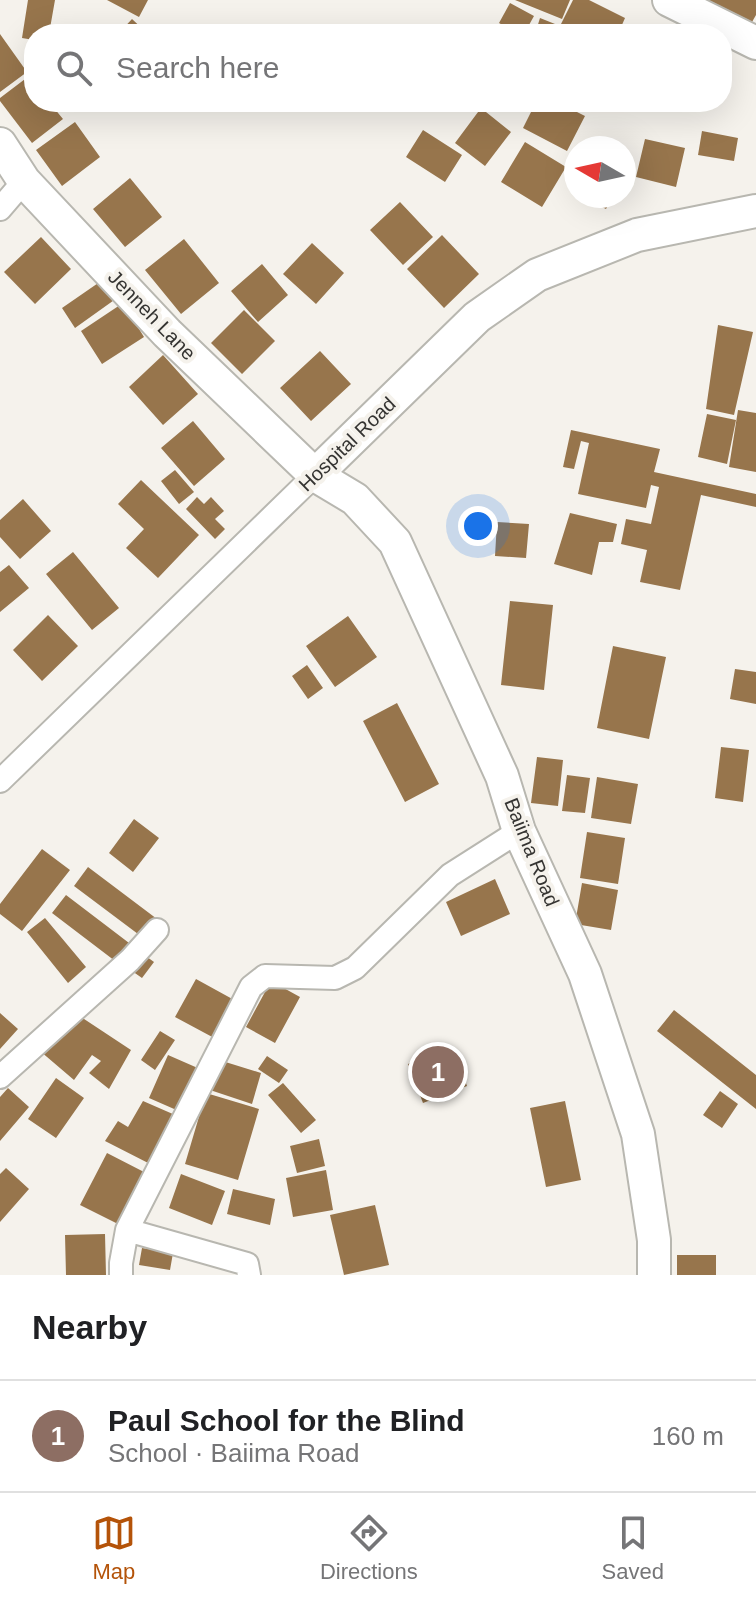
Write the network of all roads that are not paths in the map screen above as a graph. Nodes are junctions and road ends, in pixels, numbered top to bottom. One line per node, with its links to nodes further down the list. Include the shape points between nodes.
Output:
1 (669, 0): 2 (street)
2 (718, 24)
3 (732, 31): 4 (street)
4 (756, 43)
5 (0, 144): 6 (street, Jenneh Lane)
6 (24, 181): 7 (street); 9 (street, Jenneh Lane, via 167,333)
7 (0, 209)
8 (756, 211): 9 (street, Hospital Road, via 637,235 537,275 477,317)
9 (315, 475): 10 (street, Hospital Road); 11 (street, Baiima Road, via 355,499 395,542 502,776)
10 (0, 781)
11 (519, 831): 14 (street, via 450,875 355,968 335,978 265,976 251,987); 17 (street, Baiima Road, via 585,974 638,1134)
12 (157, 930): 13 (street)
13 (0, 1077)
14 (127, 1230): 15 (street); 16 (street, via 247,1264)
15 (121, 1275)
16 (249, 1275)
17 (654, 1275)

